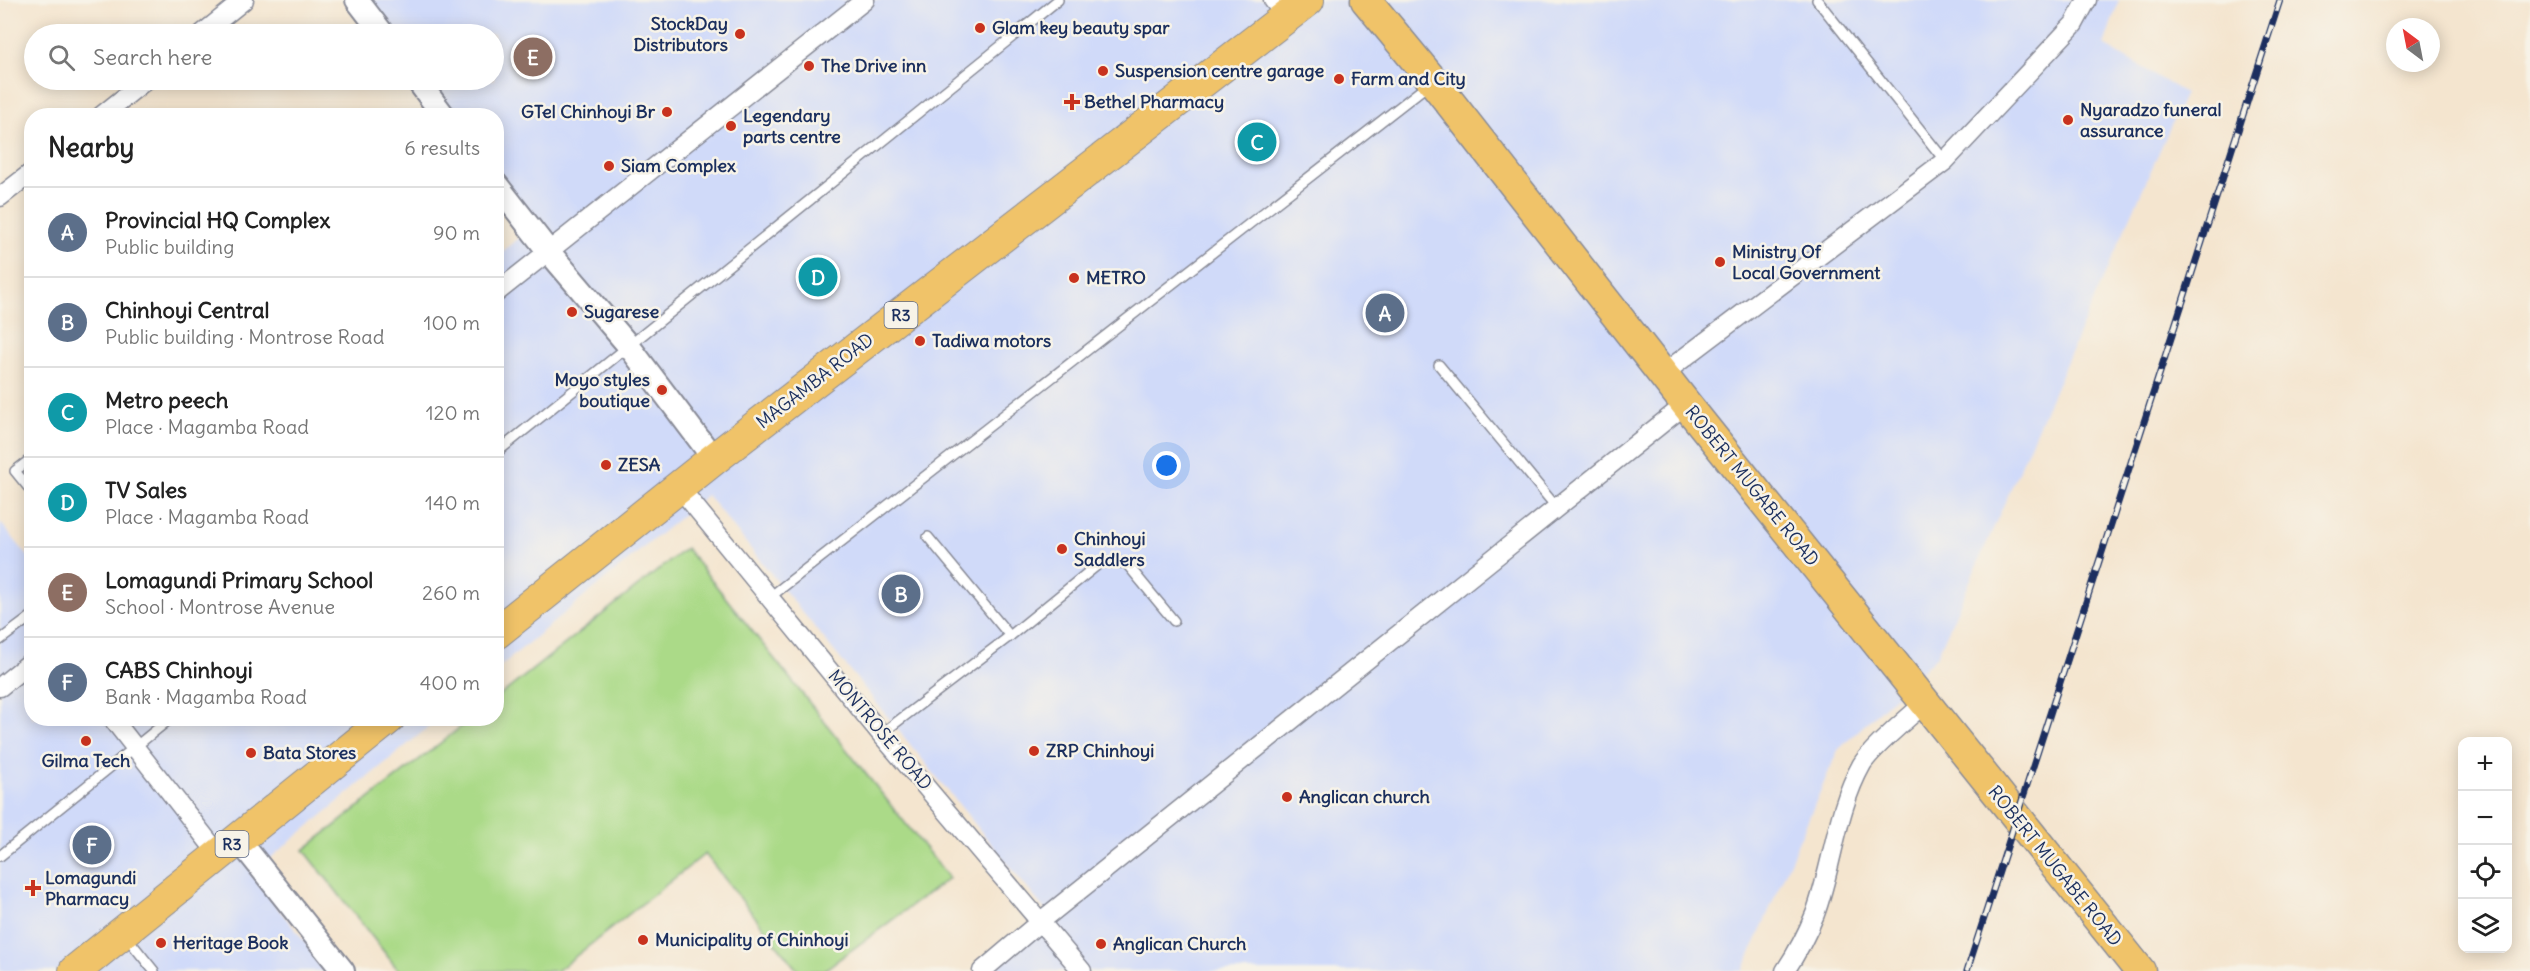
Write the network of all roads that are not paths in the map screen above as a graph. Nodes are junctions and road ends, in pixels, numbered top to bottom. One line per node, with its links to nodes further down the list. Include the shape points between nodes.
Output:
1 (244, 0): 9 (street)
2 (357, 0): 10 (street)
3 (865, 0): 20 (street)
4 (1058, 0): 22 (lane)
5 (1366, 0): 11 (main road, ROBERT MUGABE ROAD)
6 (1817, 0): 16 (lane)
7 (2087, 0): 16 (street, via 2074,24)
8 (1289, 6): 27 (highway, MAGAMBA ROAD / R3)
9 (214, 24)
10 (375, 24)
11 (1433, 81): 24 (main road, ROBERT MUGABE ROAD); 33 (lane)
12 (134, 90): 14 (street)
13 (424, 90): 15 (street)
14 (111, 108)
15 (438, 108)
16 (1945, 161): 24 (street)
17 (24, 178): 19 (street)
18 (504, 193): 20 (street)
19 (0, 197)
20 (549, 252): 21 (street); 22 (street)
21 (504, 287)
22 (628, 345): 26 (lane); 27 (street)
23 (1439, 365): 31 (lane)
24 (1664, 373): 25 (main road, ROBERT MUGABE ROAD)
25 (1686, 404): 31 (street); 41 (main road, ROBERT MUGABE ROAD)
26 (504, 446)
27 (714, 459): 30 (highway, MAGAMBA ROAD / R3)
28 (24, 464): 29 (lane, via 15,471)
29 (24, 482)
30 (679, 488): 33 (street, MONTROSE ROAD); 36 (highway, MAGAMBA ROAD / R3)
31 (1557, 508): 49 (street)
32 (928, 537): 37 (lane)
33 (770, 597): 45 (street, MONTROSE ROAD)
34 (1173, 621): 37 (lane, via 1126,563 1101,562)
35 (24, 622): 38 (lane)
36 (504, 627)
37 (1010, 636): 45 (lane)
38 (0, 640)
39 (24, 668): 40 (street)
40 (0, 687)
41 (1924, 703): 56 (street, via 1864,762 1834,838 1815,913); 57 (main road, ROBERT MUGABE ROAD)
42 (119, 726): 46 (street)
43 (161, 726): 46 (lane)
44 (379, 726): 47 (highway, R3)
45 (881, 734): 49 (street, MONTROSE ROAD)
46 (136, 747): 47 (street); 48 (lane)
47 (228, 847): 50 (highway, R3); 53 (street)
48 (0, 856)
49 (1041, 921): 54 (street); 55 (street, MONTROSE ROAD)
50 (123, 932): 51 (highway, R3); 52 (lane)
51 (75, 971)
52 (154, 971)
53 (344, 971)
54 (982, 971)
55 (1082, 971)
56 (1785, 971)
57 (2140, 971)

